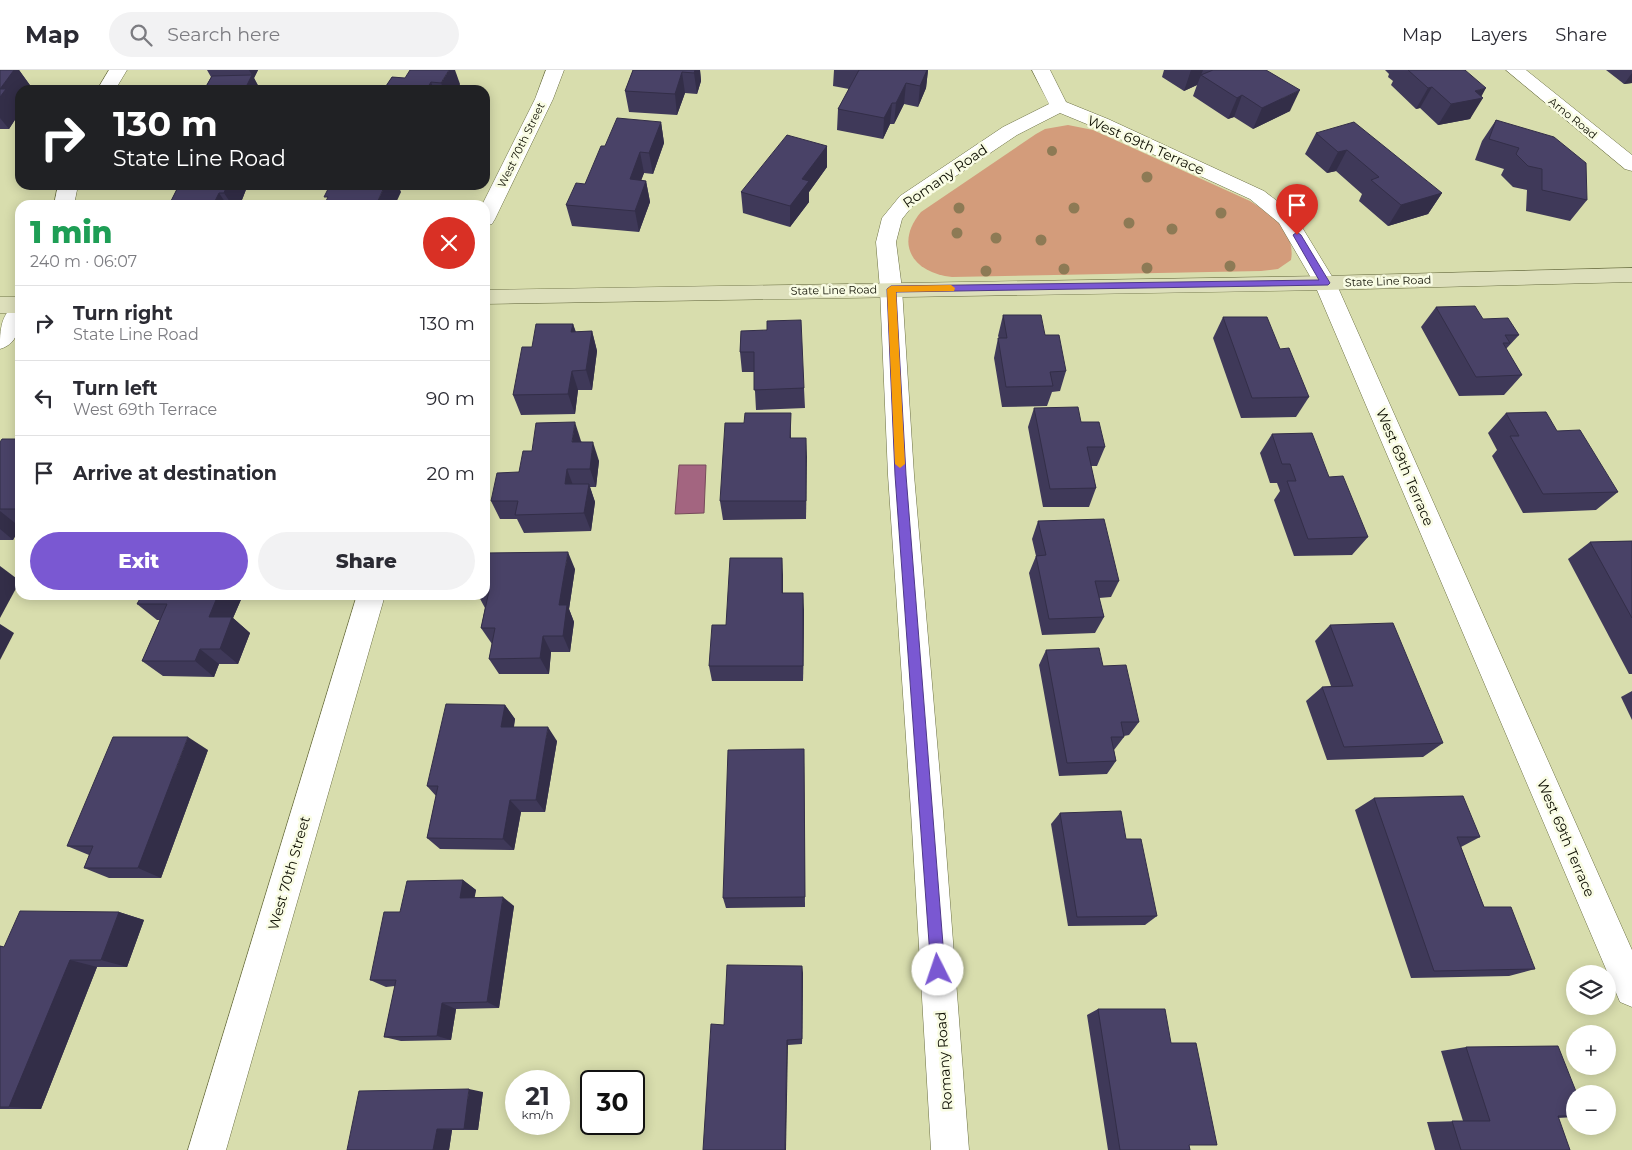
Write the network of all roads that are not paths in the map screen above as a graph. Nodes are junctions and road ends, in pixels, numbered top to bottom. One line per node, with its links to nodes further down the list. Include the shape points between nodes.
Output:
1 (118, 70): 5 (street)
2 (555, 70): 8 (street, West 70th Street)
3 (1041, 70): 6 (street)
4 (1515, 70): 7 (street, Arno Road)
5 (109, 85)
6 (1059, 106): 10 (street, West 69th Terrace, via 1257,195 1288,219); 11 (street, Romany Road, via 1010,131 907,200 892,218 886,242)
7 (1632, 165)
8 (490, 209)
9 (1632, 275): 10 (main road, State Line Road)
10 (1325, 283): 11 (main road, State Line Road); 18 (street, West 69th Terrace)
11 (891, 289): 12 (main road, State Line Road); 20 (street, Romany Road, via 901,475)
12 (490, 297)
13 (0, 305): 14 (main road)
14 (15, 305)
15 (15, 319): 16 (street)
16 (0, 341)
17 (370, 600): 19 (street, West 70th Street)
18 (1632, 990)
19 (207, 1150)
20 (950, 1150)

